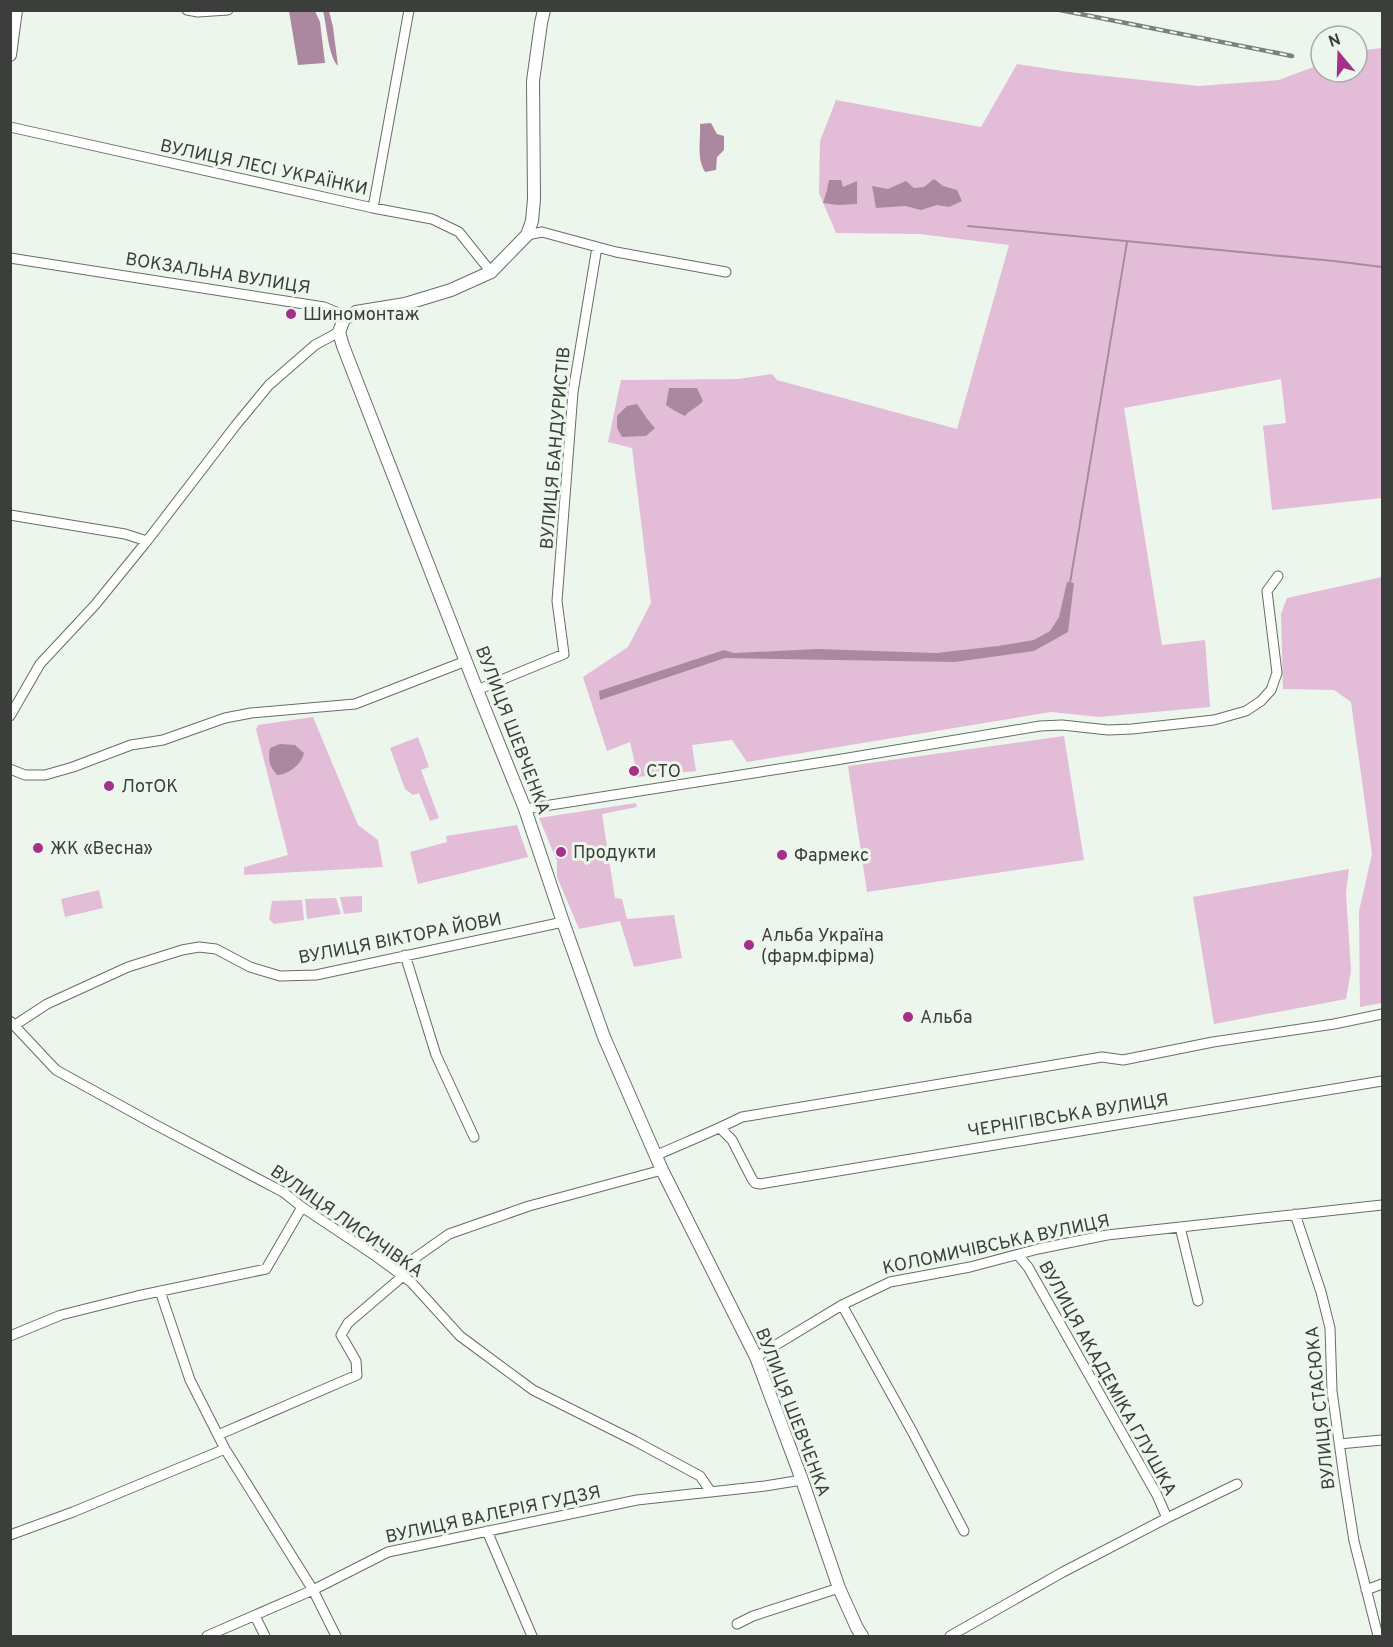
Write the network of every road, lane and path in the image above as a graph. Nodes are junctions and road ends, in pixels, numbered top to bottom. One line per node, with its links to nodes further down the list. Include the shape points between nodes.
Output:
1 (16, 10): 6 (main road)
2 (187, 10): 3 (street)
3 (228, 10)
4 (409, 10): 8 (street)
5 (544, 10): 9 (main road, via 533,81 534,199)
6 (10, 55)
7 (10, 127): 8 (street, ВУЛИЦЯ ЛЕСІ УКРАЇНКИ)
8 (373, 207): 12 (street, ВУЛИЦЯ ЛЕСІ УКРАЇНКИ, via 432,219 459,232)
9 (527, 235): 10 (street, via 542,232); 12 (main road)
10 (597, 247): 13 (street); 20 (street, ВУЛИЦЯ БАНДУРИСТІВ, via 573,392 557,601 564,654)
11 (10, 258): 14 (street, ВОКЗАЛЬНА ВУЛИЦЯ, via 324,308)
12 (491, 272): 14 (main road, via 451,290 405,304 356,312)
13 (726, 272)
14 (344, 319): 15 (main road)
15 (339, 332): 17 (street, via 315,345 269,385); 19 (main road, ВУЛИЦЯ ШЕВЧЕНКА)
16 (10, 515): 17 (street)
17 (147, 541): 21 (street, via 40,664)
18 (1278, 576): 23 (street, via 1267,591 1277,673 1271,690 1246,711 1214,720 1132,729 1040,726)
19 (466, 661): 20 (main road, ВУЛИЦЯ ШЕВЧЕНКА); 22 (street, via 355,704 225,718 45,775 25,775)
20 (477, 690): 23 (main road, ВУЛИЦЯ ШЕВЧЕНКА)
21 (10, 716)
22 (10, 769)
23 (525, 808): 24 (main road, ВУЛИЦЯ ШЕВЧЕНКА)
24 (563, 922): 25 (street, ВУЛИЦЯ ВІКТОРА ЙОВИ); 31 (main road, ВУЛИЦЯ ШЕВЧЕНКА, via 604,1037)
25 (405, 956): 27 (street, ВУЛИЦЯ ВІКТОРА ЙОВИ, via 316,975 280,976 199,946 128,967); 30 (street, via 436,1055)
26 (1383, 1014): 29 (street, via 1123,1060 1102,1057 804,1106 742,1117)
27 (13, 1023): 34 (street, ВУЛИЦЯ ЛИСИЧІВКА, via 56,1070 283,1192)
28 (1383, 1081): 29 (street, ЧЕРНІГІВСЬКА ВУЛИЦЯ, via 760,1184 752,1179 732,1140)
29 (720, 1128): 31 (street)
30 (474, 1137)
31 (655, 1156): 32 (main road, ВУЛИЦЯ ШЕВЧЕНКА)
32 (662, 1170): 38 (street, via 529,1206 449,1234 405,1265); 43 (main road, ВУЛИЦЯ ШЕВЧЕНКА)
33 (1383, 1205): 35 (street, КОЛОМИЧІВСЬКА ВУЛИЦЯ)
34 (302, 1207): 38 (street, ВУЛИЦЯ ЛИСИЧІВКА); 39 (street, via 266,1269)
35 (1295, 1214): 36 (street, КОЛОМИЧІВСЬКА ВУЛИЦЯ); 46 (street, ВУЛИЦЯ СТАСЮКА, via 1330,1328)
36 (1180, 1227): 37 (street, КОЛОМИЧІВСЬКА ВУЛИЦЯ, via 1107,1235); 40 (street)
37 (1018, 1255): 41 (street, КОЛОМИЧІВСЬКА ВУЛИЦЯ, via 890,1282); 51 (street, ВУЛИЦЯ АКАДЕМІКА ГЛУШКА, via 1140,1464)
38 (403, 1276): 44 (street, via 348,1323 341,1335 356,1361 357,1375); 50 (street, ВУЛИЦЯ ЛИСИЧІВКА, via 460,1336 533,1390 700,1476)
39 (160, 1291): 42 (street, via 61,1315); 44 (street, via 190,1380)
40 (1198, 1302)
41 (842, 1305): 43 (street, КОЛОМИЧІВСЬКА ВУЛИЦЯ); 53 (street)
42 (10, 1336)
43 (756, 1357): 48 (main road, ВУЛИЦЯ ШЕВЧЕНКА)
44 (218, 1435): 47 (street)
45 (1383, 1440): 46 (street)
46 (1339, 1444): 58 (street, ВУЛИЦЯ СТАСЮКА)
47 (225, 1449): 54 (street); 57 (street)
48 (802, 1480): 50 (street, ВУЛИЦЯ ВАЛЕРІЯ ГУДЗЯ); 56 (main road, ВУЛИЦЯ ШЕВЧЕНКА)
49 (1237, 1484): 51 (street, ВУЛИЦЯ АКАДЕМІКА ГЛУШКА)
50 (711, 1492): 52 (street, ВУЛИЦЯ ВАЛЕРІЯ ГУДЗЯ, via 637,1500)
51 (1167, 1518): 66 (street, ВУЛИЦЯ АКАДЕМІКА ГЛУШКА)
52 (487, 1531): 57 (street, ВУЛИЦЯ ВАЛЕРІЯ ГУДЗЯ, via 388,1552); 64 (street)
53 (964, 1531)
54 (10, 1535)
55 (1383, 1584): 58 (street)
56 (839, 1588): 60 (street); 65 (main road, ВУЛИЦЯ ШЕВЧЕНКА)
57 (313, 1590): 59 (street, ВУЛИЦЯ ВАЛЕРІЯ ГУДЗЯ); 63 (street)
58 (1366, 1590): 67 (street, ВУЛИЦЯ СТАСЮКА)
59 (255, 1616): 61 (street, ВУЛИЦЯ ВАЛЕРІЯ ГУДЗЯ); 62 (street)
60 (737, 1624)
61 (207, 1636)
62 (265, 1636)
63 (336, 1636)
64 (532, 1636)
65 (862, 1636)
66 (950, 1636)
67 (1378, 1636)

